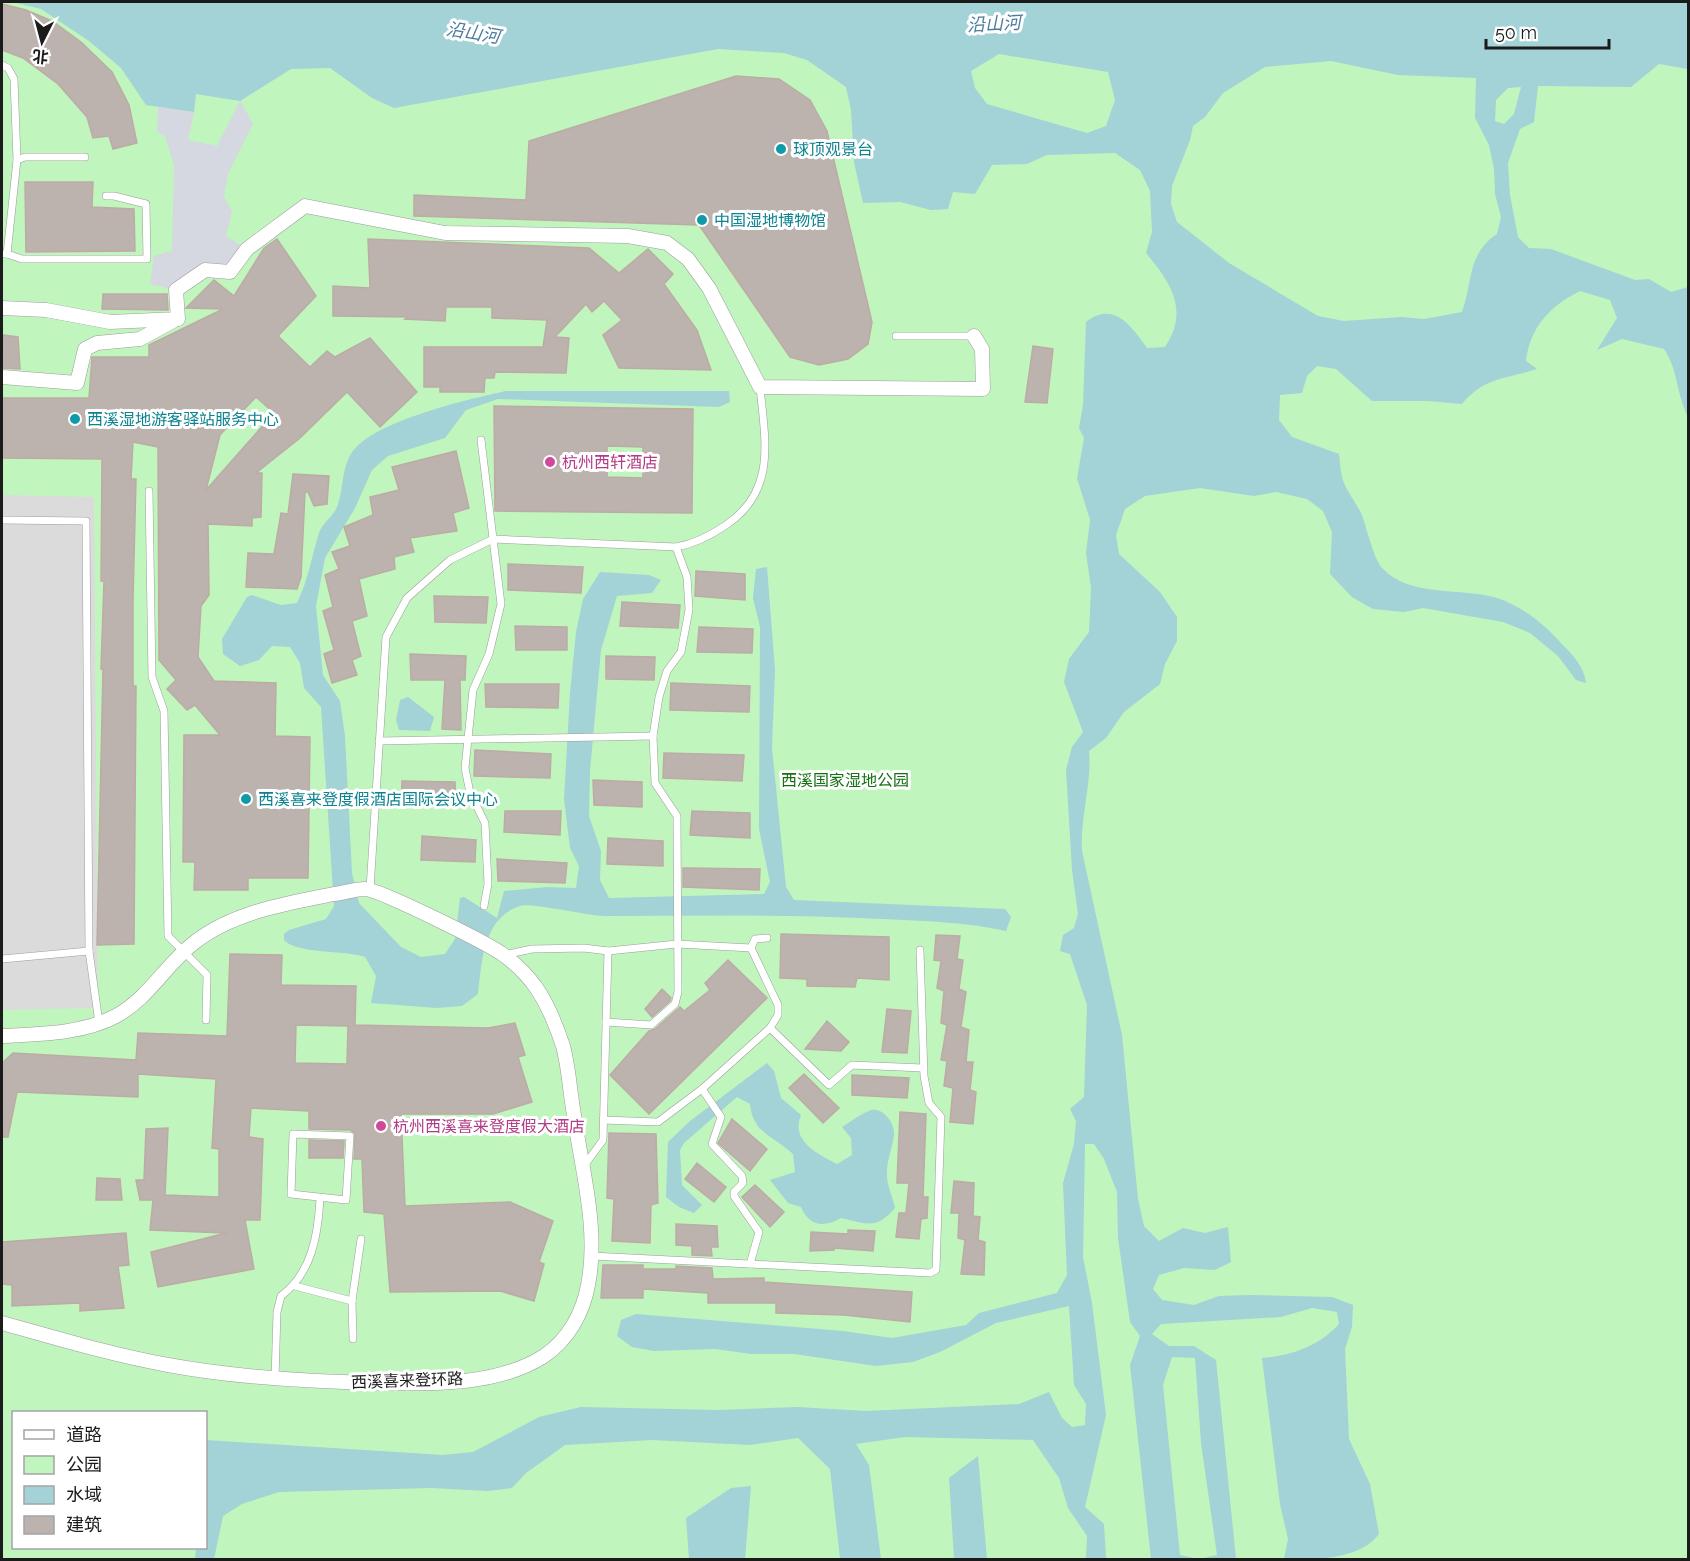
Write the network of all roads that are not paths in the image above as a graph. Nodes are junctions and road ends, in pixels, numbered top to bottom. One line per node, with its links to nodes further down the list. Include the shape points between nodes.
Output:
1 (2, 65): 3 (lane, via 14,79)
2 (85, 157): 3 (lane, via 25,156)
3 (17, 160): 5 (lane)
4 (106, 196): 5 (lane, via 146,204 147,259 22,259)
5 (4, 254)
6 (2, 308): 7 (street, via 46,310 110,322)
7 (178, 319): 10 (street, via 140,339 97,343 85,349 77,383); 11 (street, via 176,290 206,270 230,272 247,249 304,206 445,233 628,236 667,243 688,259 709,288)
8 (896, 336): 9 (lane)
9 (974, 336): 11 (street, via 985,343 982,389)
10 (2, 377)
11 (760, 387): 16 (lane, via 765,467 756,495 736,518 716,532)
12 (481, 440): 15 (lane)
13 (149, 491): 28 (lane, via 152,677 164,711 166,920 168,936)
14 (2, 520): 26 (lane, via 86,521)
15 (492, 539): 16 (lane); 18 (lane, via 501,604 489,654 473,690); 19 (lane, via 450,560 407,598 386,637)
16 (676, 547): 17 (lane, via 687,577 689,610 681,652 664,680)
17 (653, 736): 18 (lane); 23 (lane, via 655,783 677,816)
18 (469, 738): 19 (lane); 21 (lane, via 470,793 485,823 488,884)
19 (379, 741): 20 (lane)
20 (365, 889): 28 (street, via 268,909 232,921); 29 (street, 西溪喜来登环路)
21 (484, 906)
22 (767, 938): 24 (lane, via 755,939)
23 (677, 944): 24 (lane); 27 (lane); 32 (lane, via 675,1004 651,1025)
24 (751, 948): 34 (lane, via 778,1005 778,1015)
25 (920, 950): 36 (lane)
26 (89, 951): 30 (lane); 33 (lane)
27 (608, 951): 29 (lane, via 532,949); 32 (lane)
28 (182, 953): 31 (lane, via 207,975); 33 (street, via 149,990 117,1015)
29 (504, 955): 39 (street, 西溪喜来登环路, via 539,992 563,1047)
30 (2, 959)
31 (206, 1020)
32 (606, 1022): 38 (lane)
33 (99, 1023): 35 (street, via 42,1034)
34 (770, 1028): 36 (lane, via 829,1085 852,1065); 37 (lane)
35 (2, 1036)
36 (923, 1068): 43 (lane, via 929,1103 941,1117 936,1270 930,1273)
37 (702, 1089): 38 (lane, via 658,1122); 43 (lane, via 721,1117 712,1144 742,1176 743,1183 734,1196 759,1232)
38 (603, 1120): 39 (lane, via 603,1140)
39 (582, 1167): 42 (street, 西溪喜来登环路)
40 (320, 1199): 40 (lane, via 346,1200 350,1136 293,1134 291,1194); 44 (lane, via 313,1248)
41 (361, 1239): 45 (lane)
42 (592, 1256): 43 (lane); 48 (street, 西溪喜来登环路, via 579,1317 546,1354 500,1375 415,1383)
43 (750, 1264)
44 (295, 1286): 45 (lane); 48 (lane, via 281,1296 277,1312)
45 (352, 1301): 47 (lane)
46 (2, 1323): 48 (street, 西溪喜来登环路, via 164,1364)
47 (353, 1339)
48 (275, 1378)

